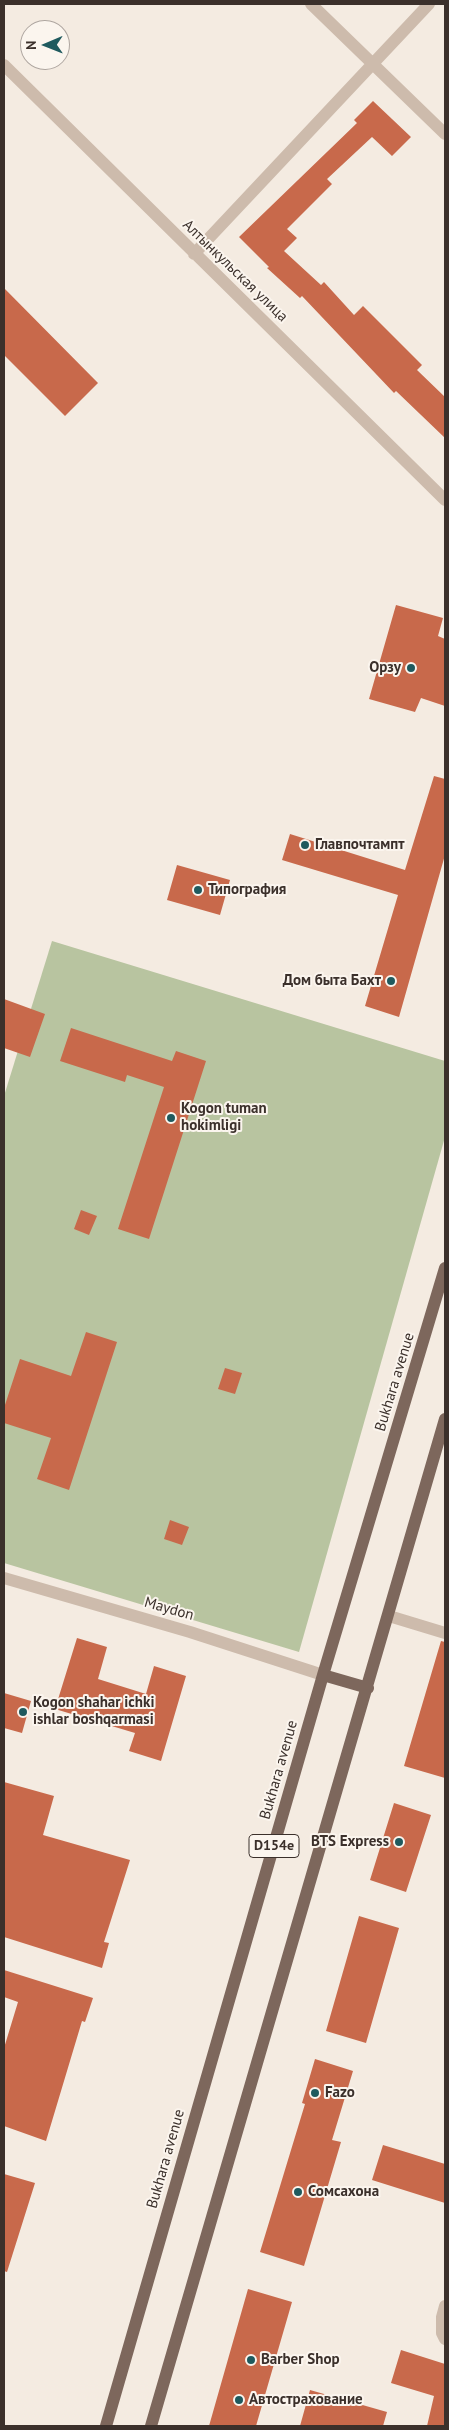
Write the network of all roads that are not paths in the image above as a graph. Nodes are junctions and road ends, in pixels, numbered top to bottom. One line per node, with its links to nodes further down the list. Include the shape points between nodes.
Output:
1 (311, 4): 3 (street)
2 (429, 4): 3 (street)
3 (373, 64): 5 (street); 6 (street)
4 (4, 65): 6 (street, Алтынкульская улица)
5 (445, 134)
6 (194, 254): 7 (street, Алтынкульская улица)
7 (445, 500)
8 (445, 1268): 13 (main road, Bukhara avenue / D154e)
9 (445, 1419): 11 (main road, D154e)
10 (4, 1578): 13 (street, Maydon)
11 (389, 1616): 12 (street); 14 (main road, D154e)
12 (445, 1633)
13 (324, 1675): 14 (main road); 17 (main road, Bukhara avenue / D154e)
14 (368, 1688): 18 (main road, D154e)
15 (445, 2306): 16 (street, via 442,2317)
16 (445, 2339)
17 (106, 2426)
18 (152, 2426)

